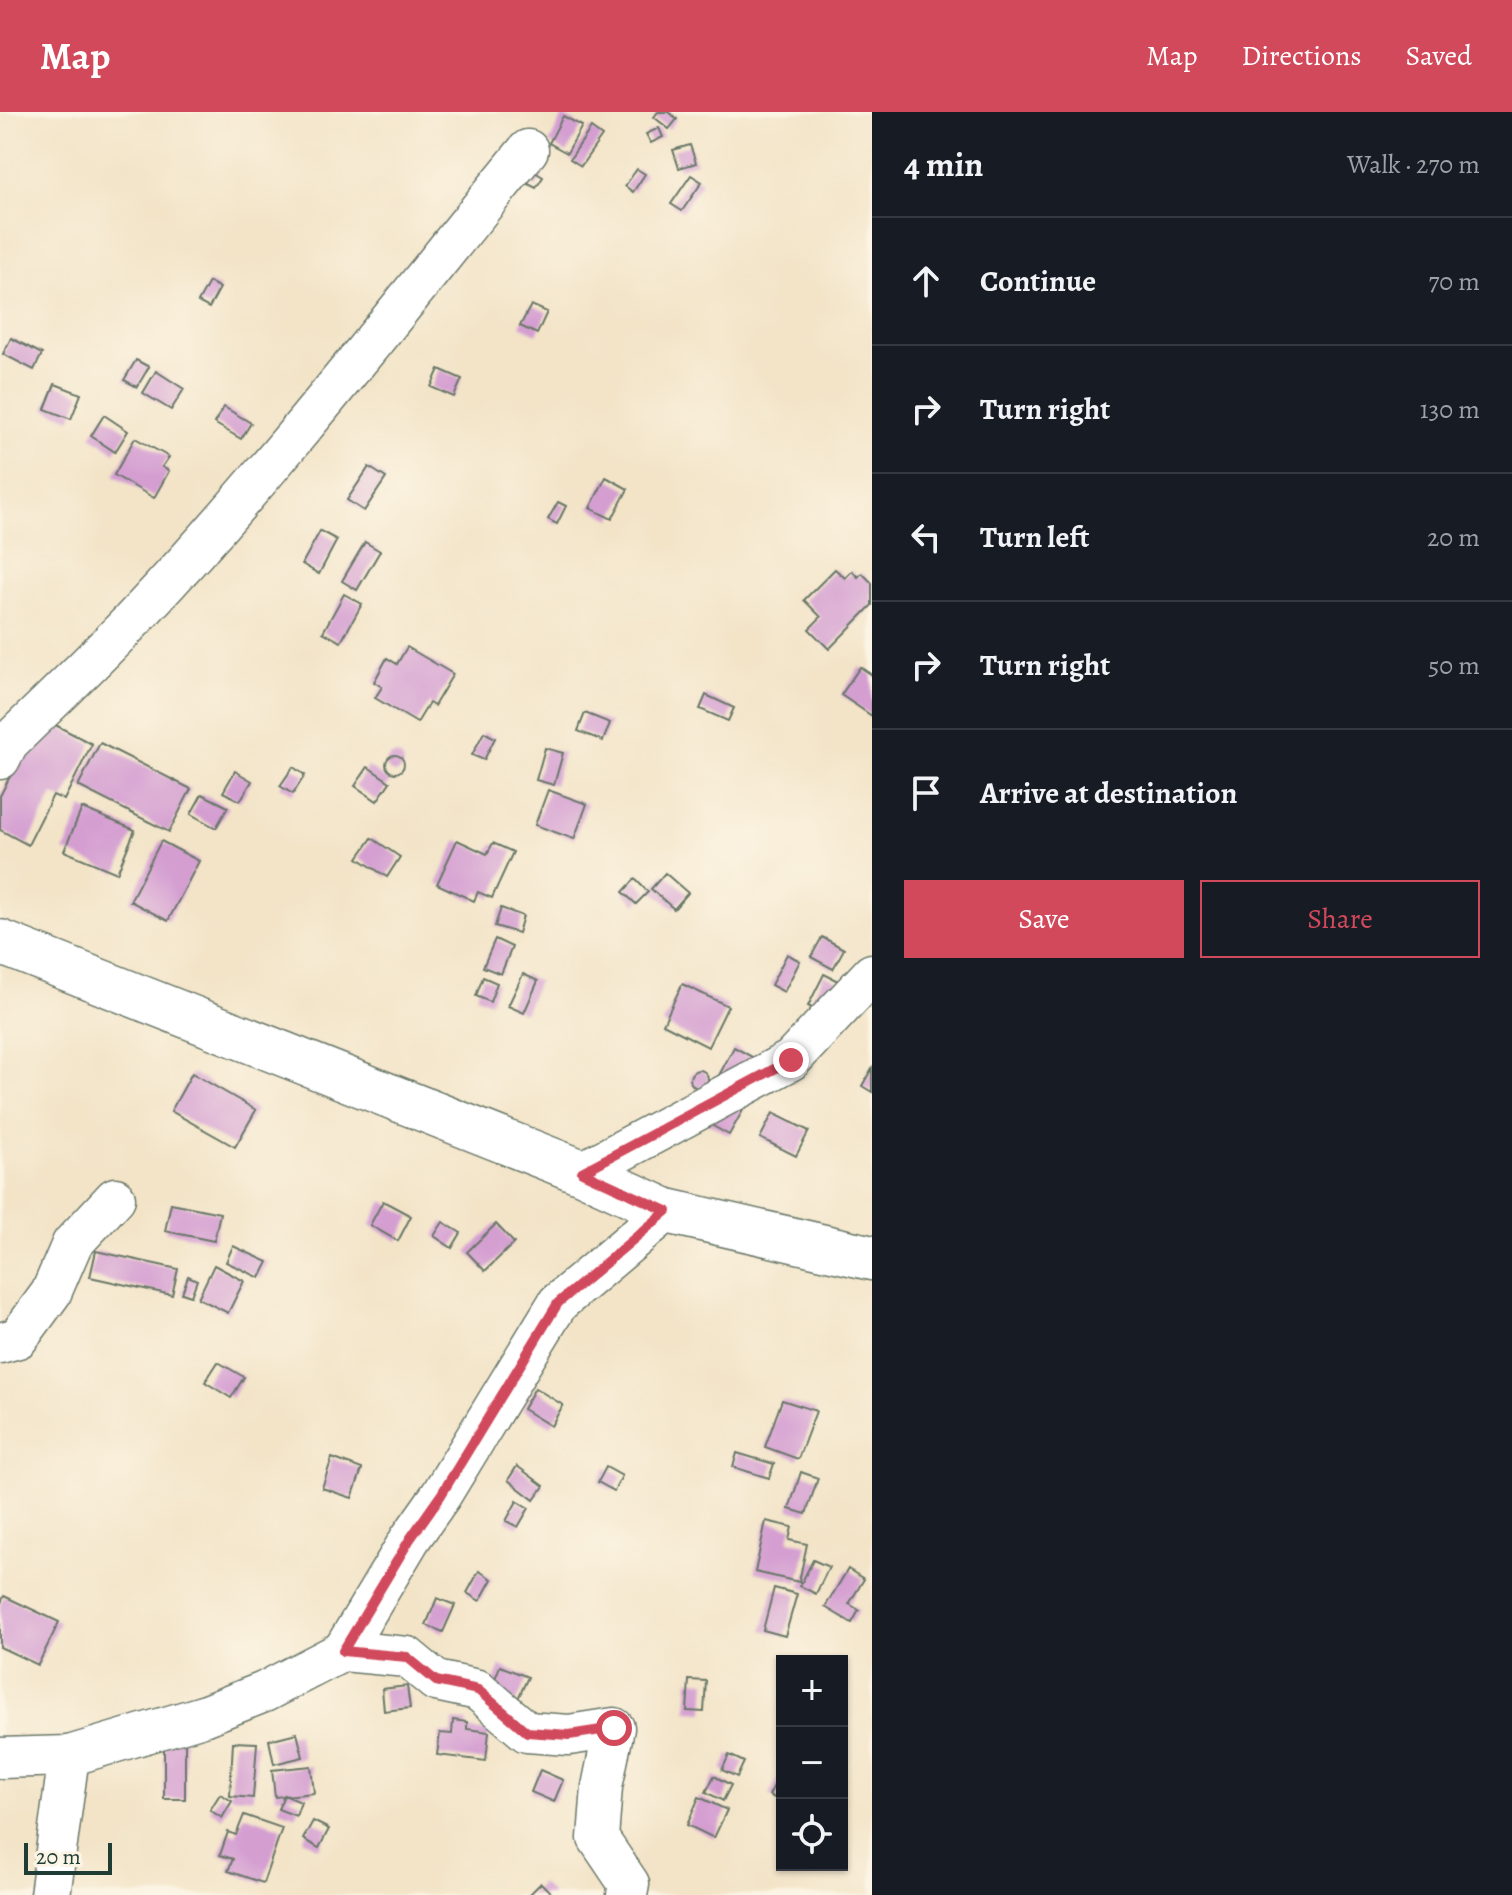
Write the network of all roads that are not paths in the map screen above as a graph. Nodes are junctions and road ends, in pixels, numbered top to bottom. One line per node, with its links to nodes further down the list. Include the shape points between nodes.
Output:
1 (528, 150): 2 (street, via 252,484 142,610 8,743)
2 (0, 759)
3 (0, 942): 5 (main road)
4 (872, 974): 5 (street, via 791,1060)
5 (582, 1172): 7 (main road)
6 (115, 1198): 9 (street, via 72,1244 51,1293)
7 (667, 1211): 8 (main road); 10 (street, via 558,1303)
8 (872, 1258)
9 (6, 1346)
10 (343, 1651): 11 (street, via 203,1716); 14 (street, via 407,1657 436,1681 478,1690 527,1732 569,1735 614,1728 598,1838 629,1884)
11 (69, 1756): 12 (street); 13 (street)
12 (0, 1758)
13 (50, 1895)
14 (627, 1895)

